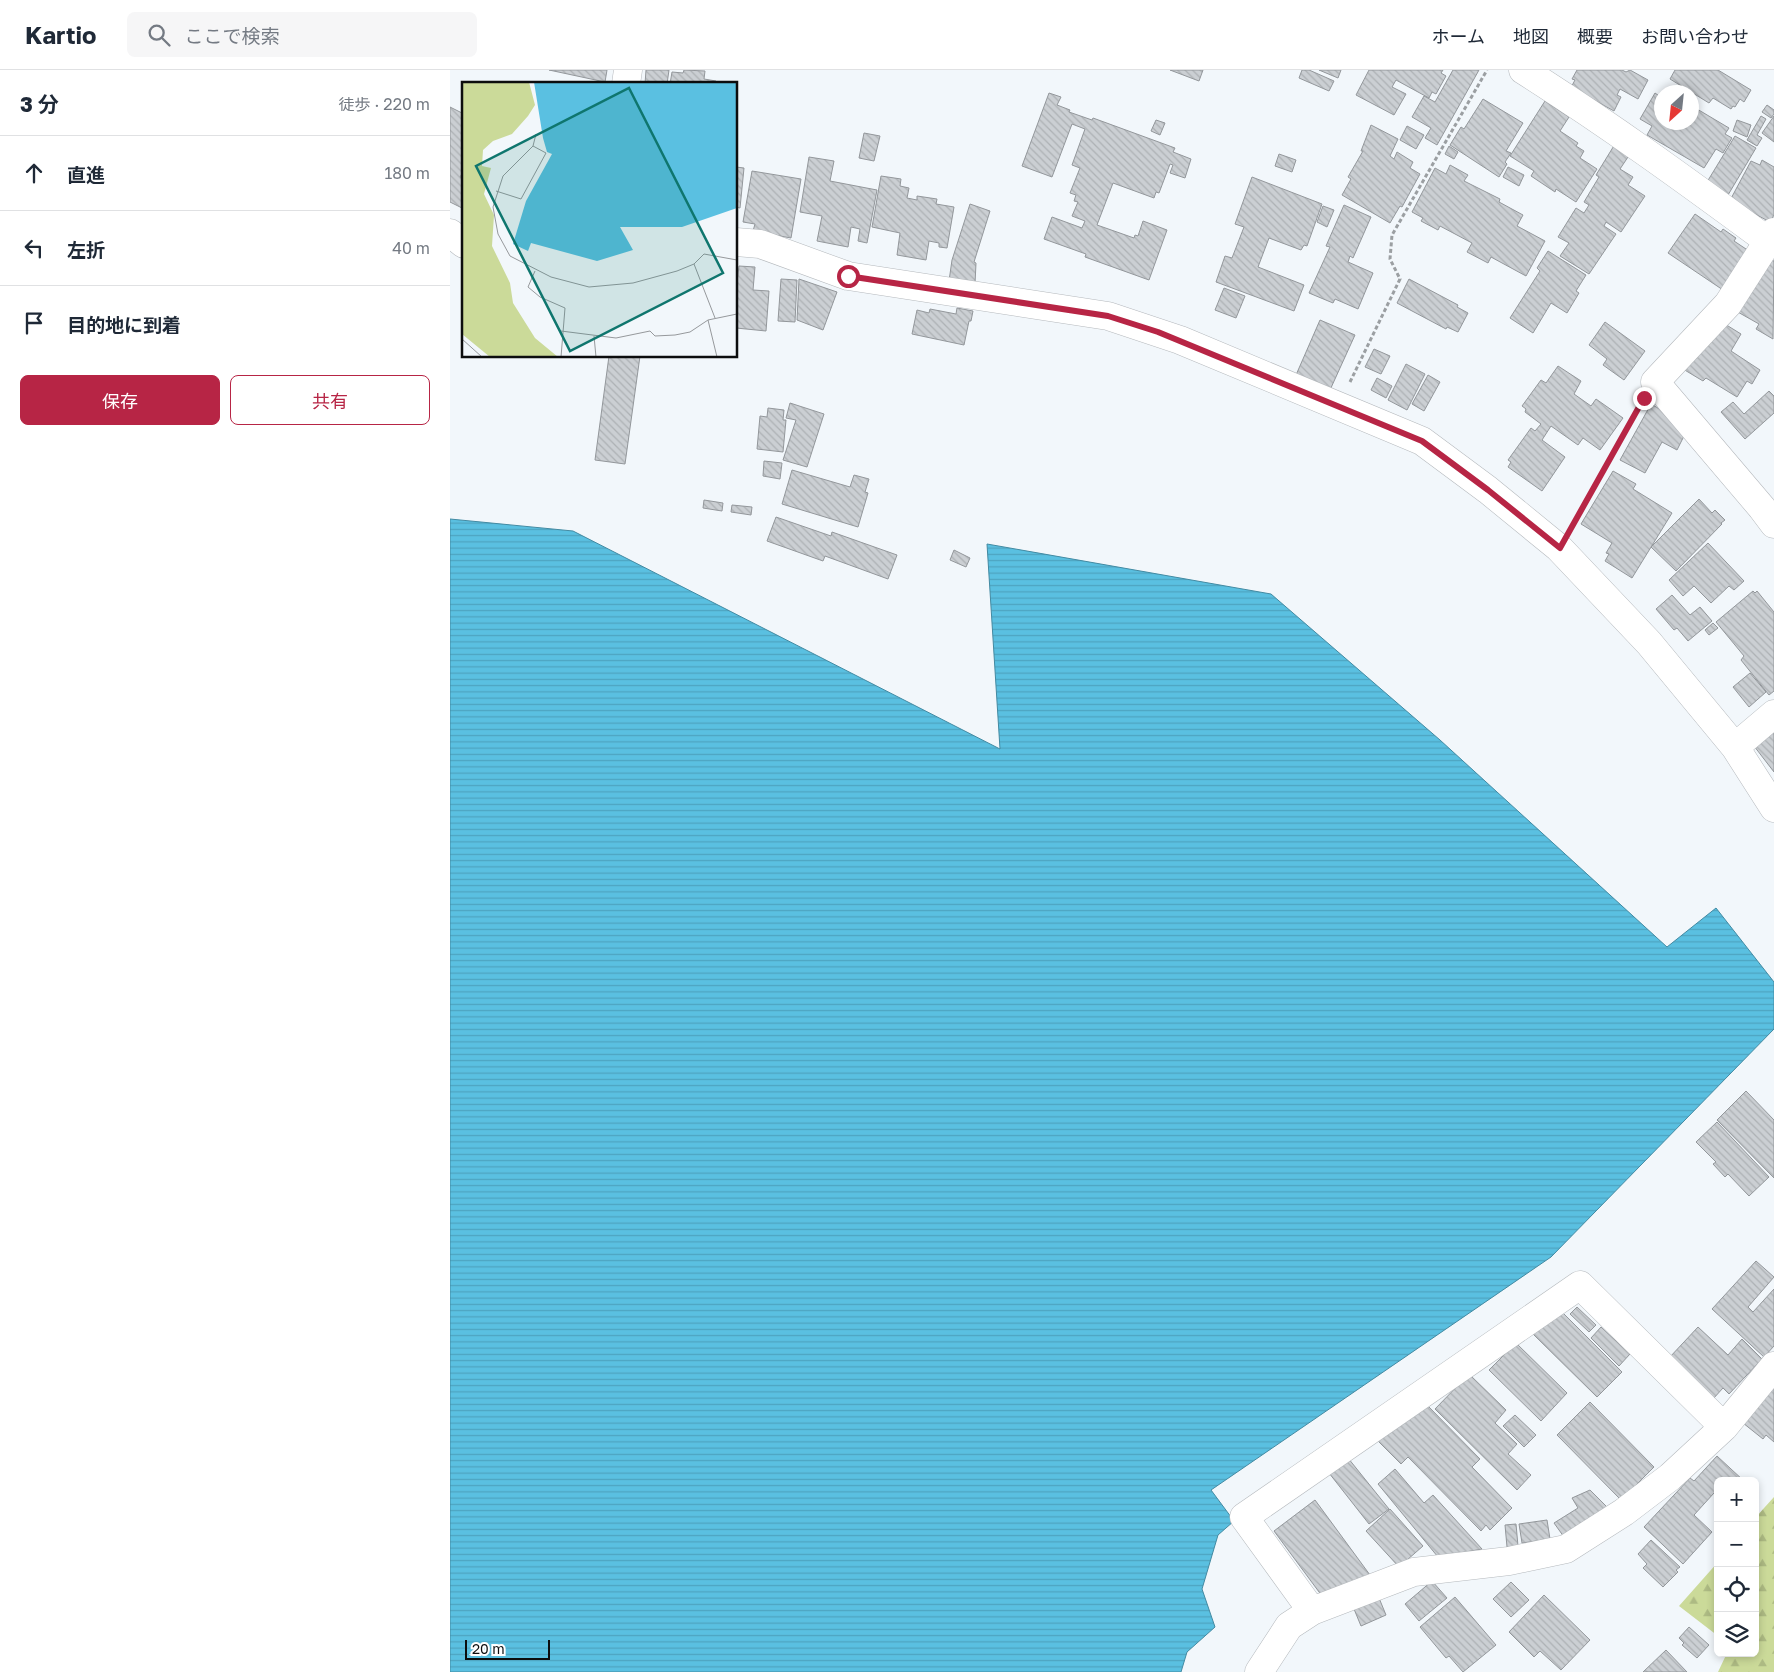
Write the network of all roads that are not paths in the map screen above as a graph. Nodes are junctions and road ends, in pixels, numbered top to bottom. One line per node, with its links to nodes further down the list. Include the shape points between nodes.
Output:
1 (1523, 70): 2 (street)
2 (1559, 80): 4 (street, via 1674,172)
3 (450, 233): 5 (street)
4 (1771, 236): 7 (street, via 1728,304 1656,382)
5 (462, 242)
6 (738, 242): 9 (street, via 760,244 848,276 1108,316 1173,337 1422,441 1560,548 1649,644)
7 (1774, 524)
8 (1774, 714): 9 (street)
9 (1735, 747): 10 (street)
10 (1774, 808)
11 (1774, 1366): 12 (street)
12 (1724, 1427): 13 (street, via 1655,1489 1566,1549 1509,1561 1414,1572); 13 (street, via 1580,1285 1244,1517)
13 (1312, 1611): 14 (street, via 1289,1626)
14 (1259, 1672)

